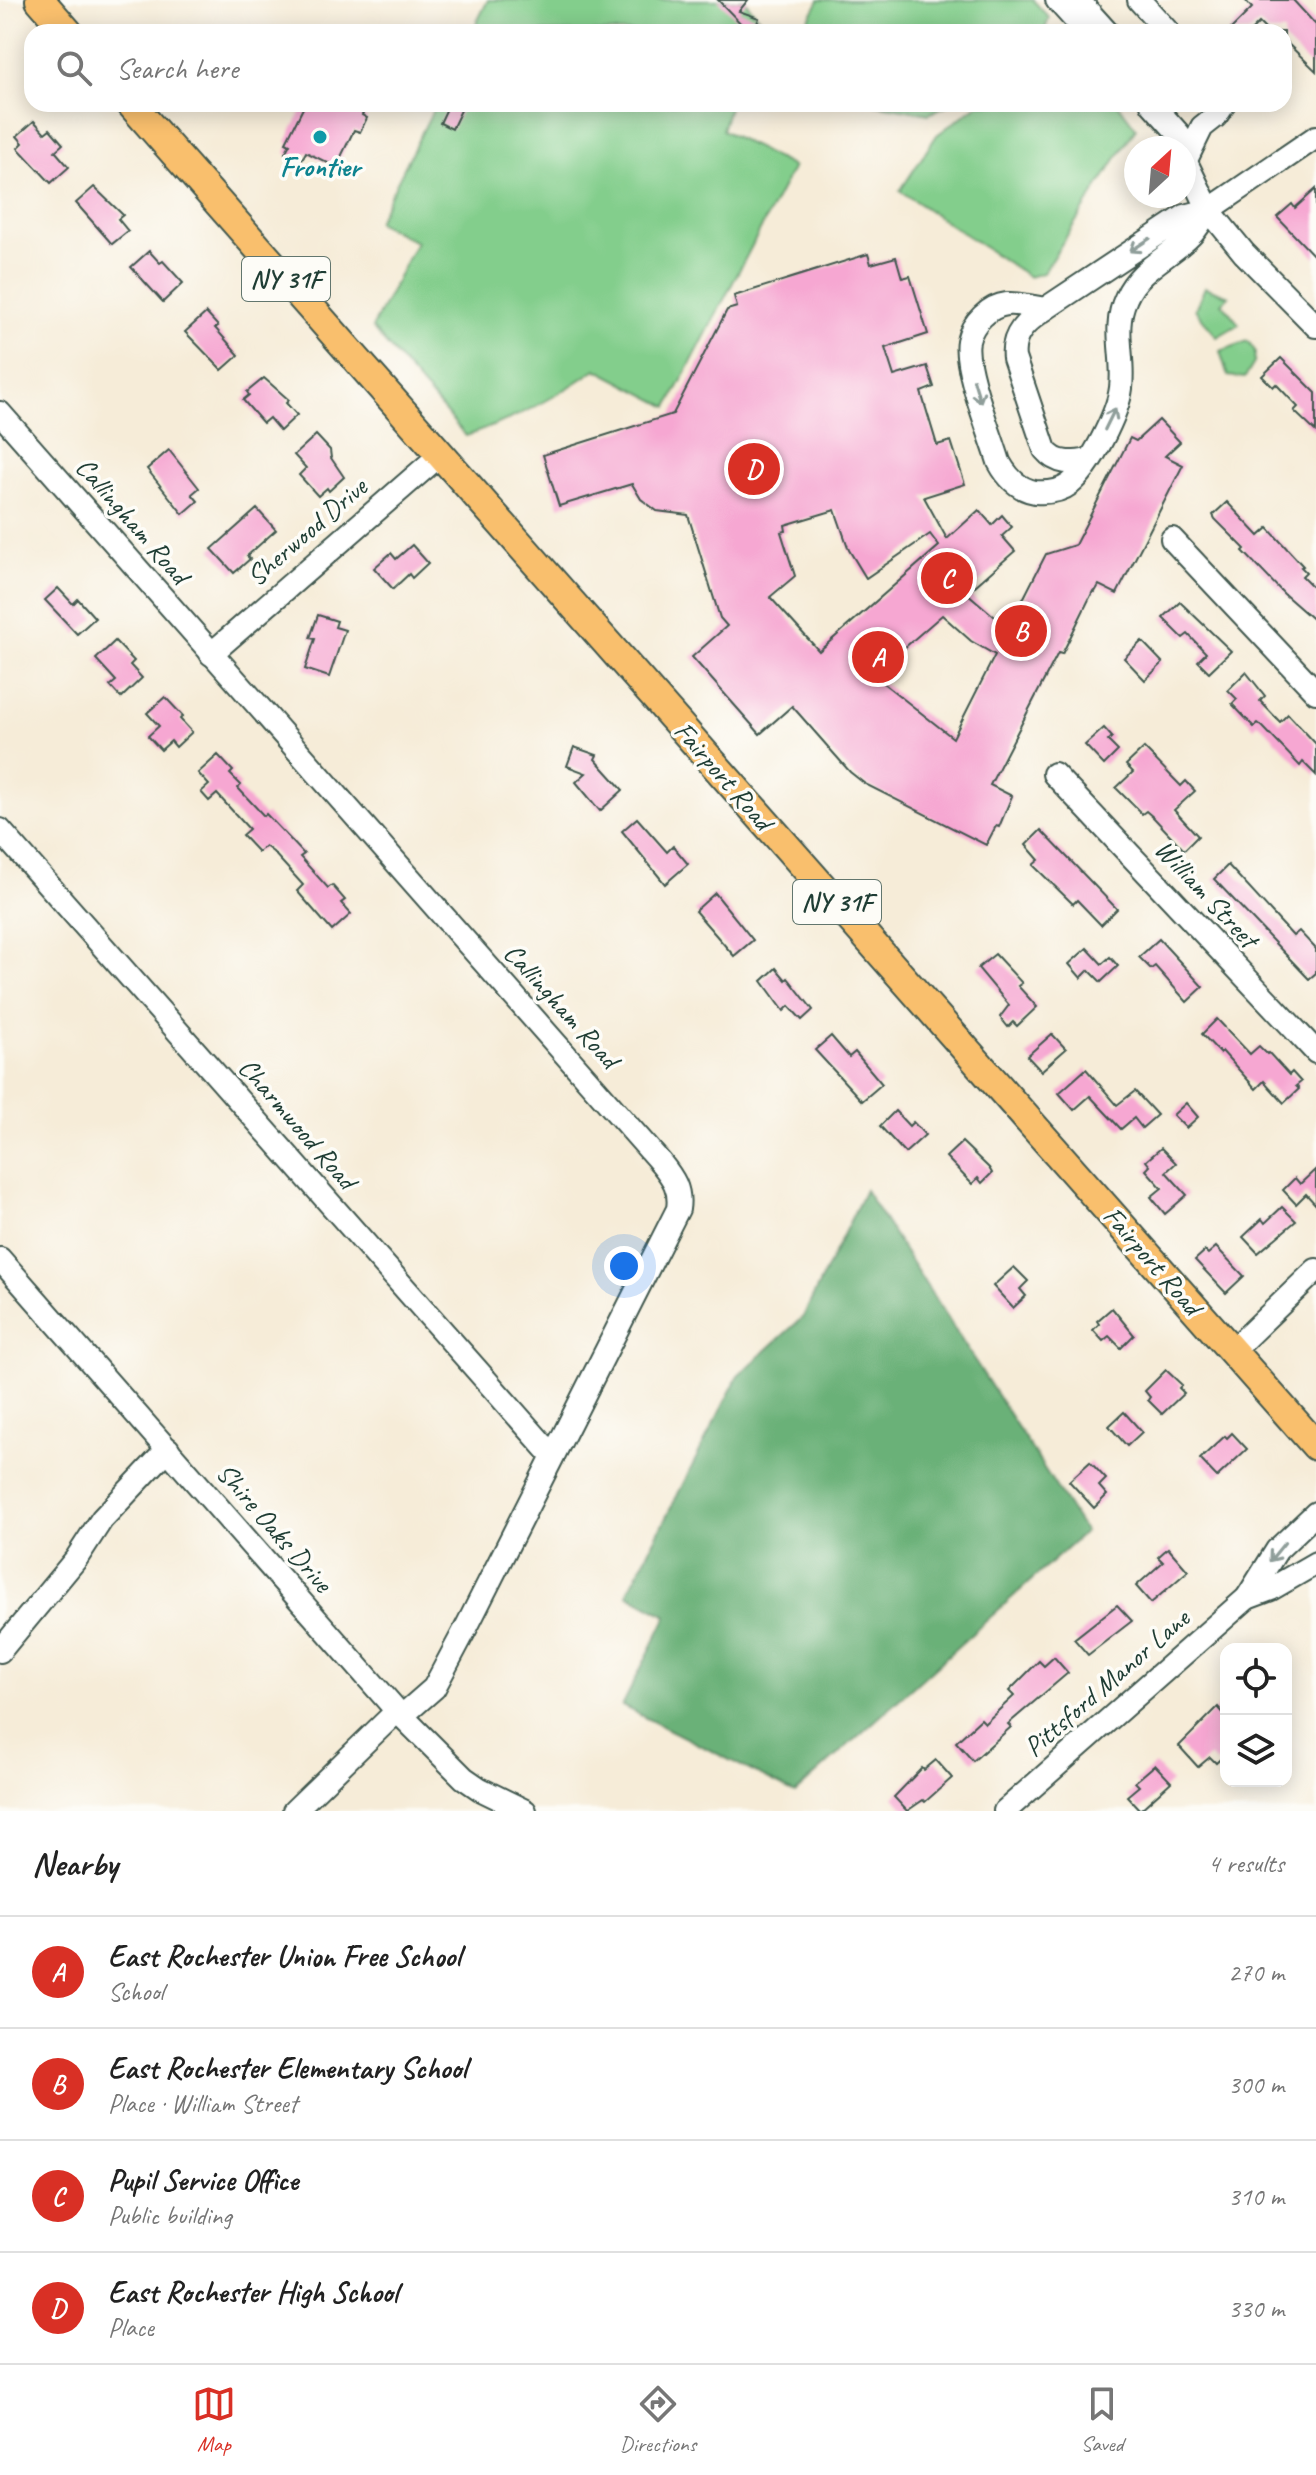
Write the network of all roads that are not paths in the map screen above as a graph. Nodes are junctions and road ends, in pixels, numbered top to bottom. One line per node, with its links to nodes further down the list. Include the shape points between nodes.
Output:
1 (40, 0): 5 (main road)
2 (1057, 0): 6 (street)
3 (1078, 0): 7 (street)
4 (1139, 0): 8 (street)
5 (61, 24)
6 (1079, 24)
7 (1100, 24)
8 (1161, 24)
9 (138, 112): 18 (main road, Fairport Road / NY 31F)
10 (1160, 112): 12 (street)
11 (1219, 112): 12 (street)
12 (1184, 135): 14 (street)
13 (1316, 137): 14 (street)
14 (1209, 210): 15 (street, one-way to 15, via 1185,216); 16 (street); 19 (street, one-way to 14, via 1120,399 1119,321 1127,295 1147,270 1192,234)
15 (1045, 309): 19 (street, via 1021,328 1014,358 1045,450 1062,462); 19 (street, one-way to 19, via 1008,304 984,315 968,340 970,369 999,462 1017,485 1038,492 1059,490)
16 (1316, 326)
17 (0, 413): 21 (street, Callingham Road)
18 (441, 454): 21 (street, Sherwood Drive); 28 (main road, Fairport Road / NY 31F)
19 (1089, 460)
20 (1172, 539): 22 (street)
21 (211, 654): 31 (street, Callingham Road, via 677,1186 678,1209)
22 (1316, 692)
23 (1054, 774): 25 (street, William Street)
24 (0, 830): 31 (street, Charmwood Road)
25 (1316, 1052)
26 (0, 1259): 30 (street, Shire Oaks Drive)
27 (1316, 1270): 28 (street)
28 (1233, 1350): 29 (main road, Fairport Road / NY 31F)
29 (1316, 1446)
30 (168, 1449): 35 (street, via 102,1519); 36 (street, Shire Oaks Drive)
31 (552, 1455): 36 (street, Callingham Road, via 434,1688)
32 (1316, 1513): 34 (street, Pittsford Manor Lane, one-way to 34, via 1277,1550)
33 (1316, 1563): 34 (street, Pittsford Manor Lane)
34 (1247, 1598): 39 (street, Pittsford Manor Lane)
35 (0, 1651)
36 (400, 1714): 37 (street, Callingham Road); 38 (street, Shire Oaks Drive, via 464,1778)
37 (294, 1811)
38 (525, 1811)
39 (1005, 1811)

